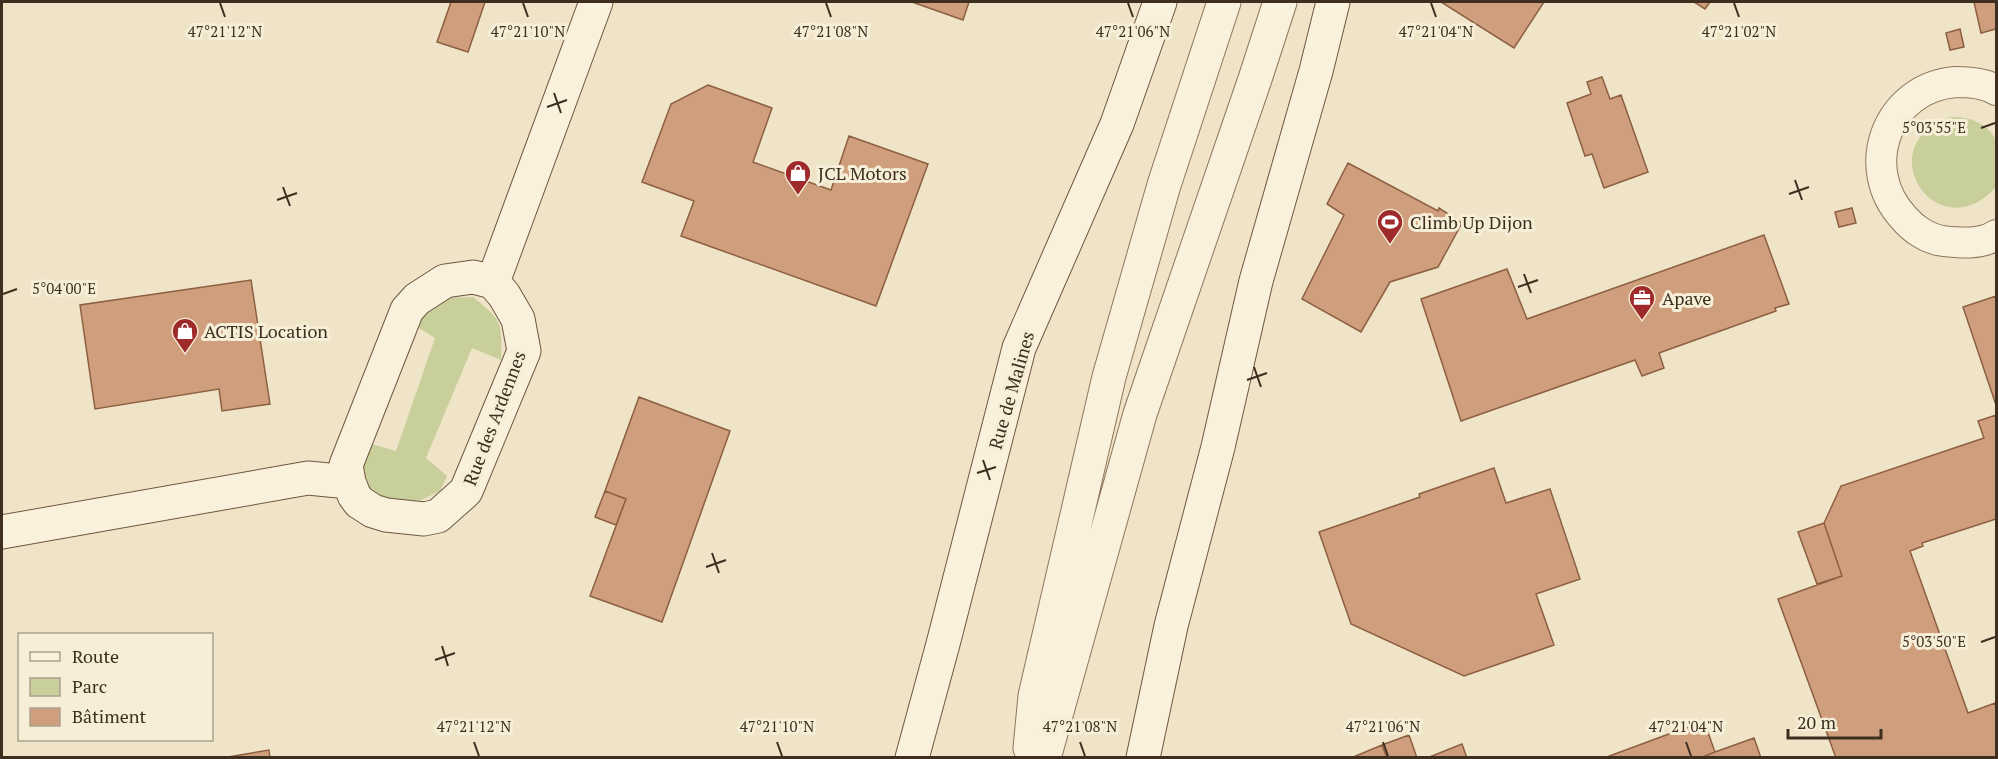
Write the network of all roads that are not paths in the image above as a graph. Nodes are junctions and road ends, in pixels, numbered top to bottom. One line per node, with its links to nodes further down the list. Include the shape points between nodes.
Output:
1 (596, 2): 8 (main road)
2 (1160, 2): 11 (main road, Rue de Malines, via 1117,124 1019,348)
3 (1224, 2): 12 (main road, via 1164,185 1109,377 1035,696)
4 (1280, 2): 13 (main road, via 1140,414)
5 (1333, 2): 14 (main road, via 1256,281 1171,626)
6 (1996, 90): 7 (street, via 1969,82 1944,83 1920,93 1900,109 1887,130 1881,155 1882,180 1893,207 1912,227 1937,240 1965,244)
7 (1996, 235)
8 (493, 282): 9 (main road, via 473,277 445,281 407,310 346,465); 9 (main road, Rue des Ardennes, via 518,319 524,351 466,491 438,516 409,519 373,512 359,502)
9 (349, 482): 10 (main road, via 308,478)
10 (2, 532)
11 (912, 758)
12 (1029, 758)
13 (1044, 758)
14 (1143, 758)

